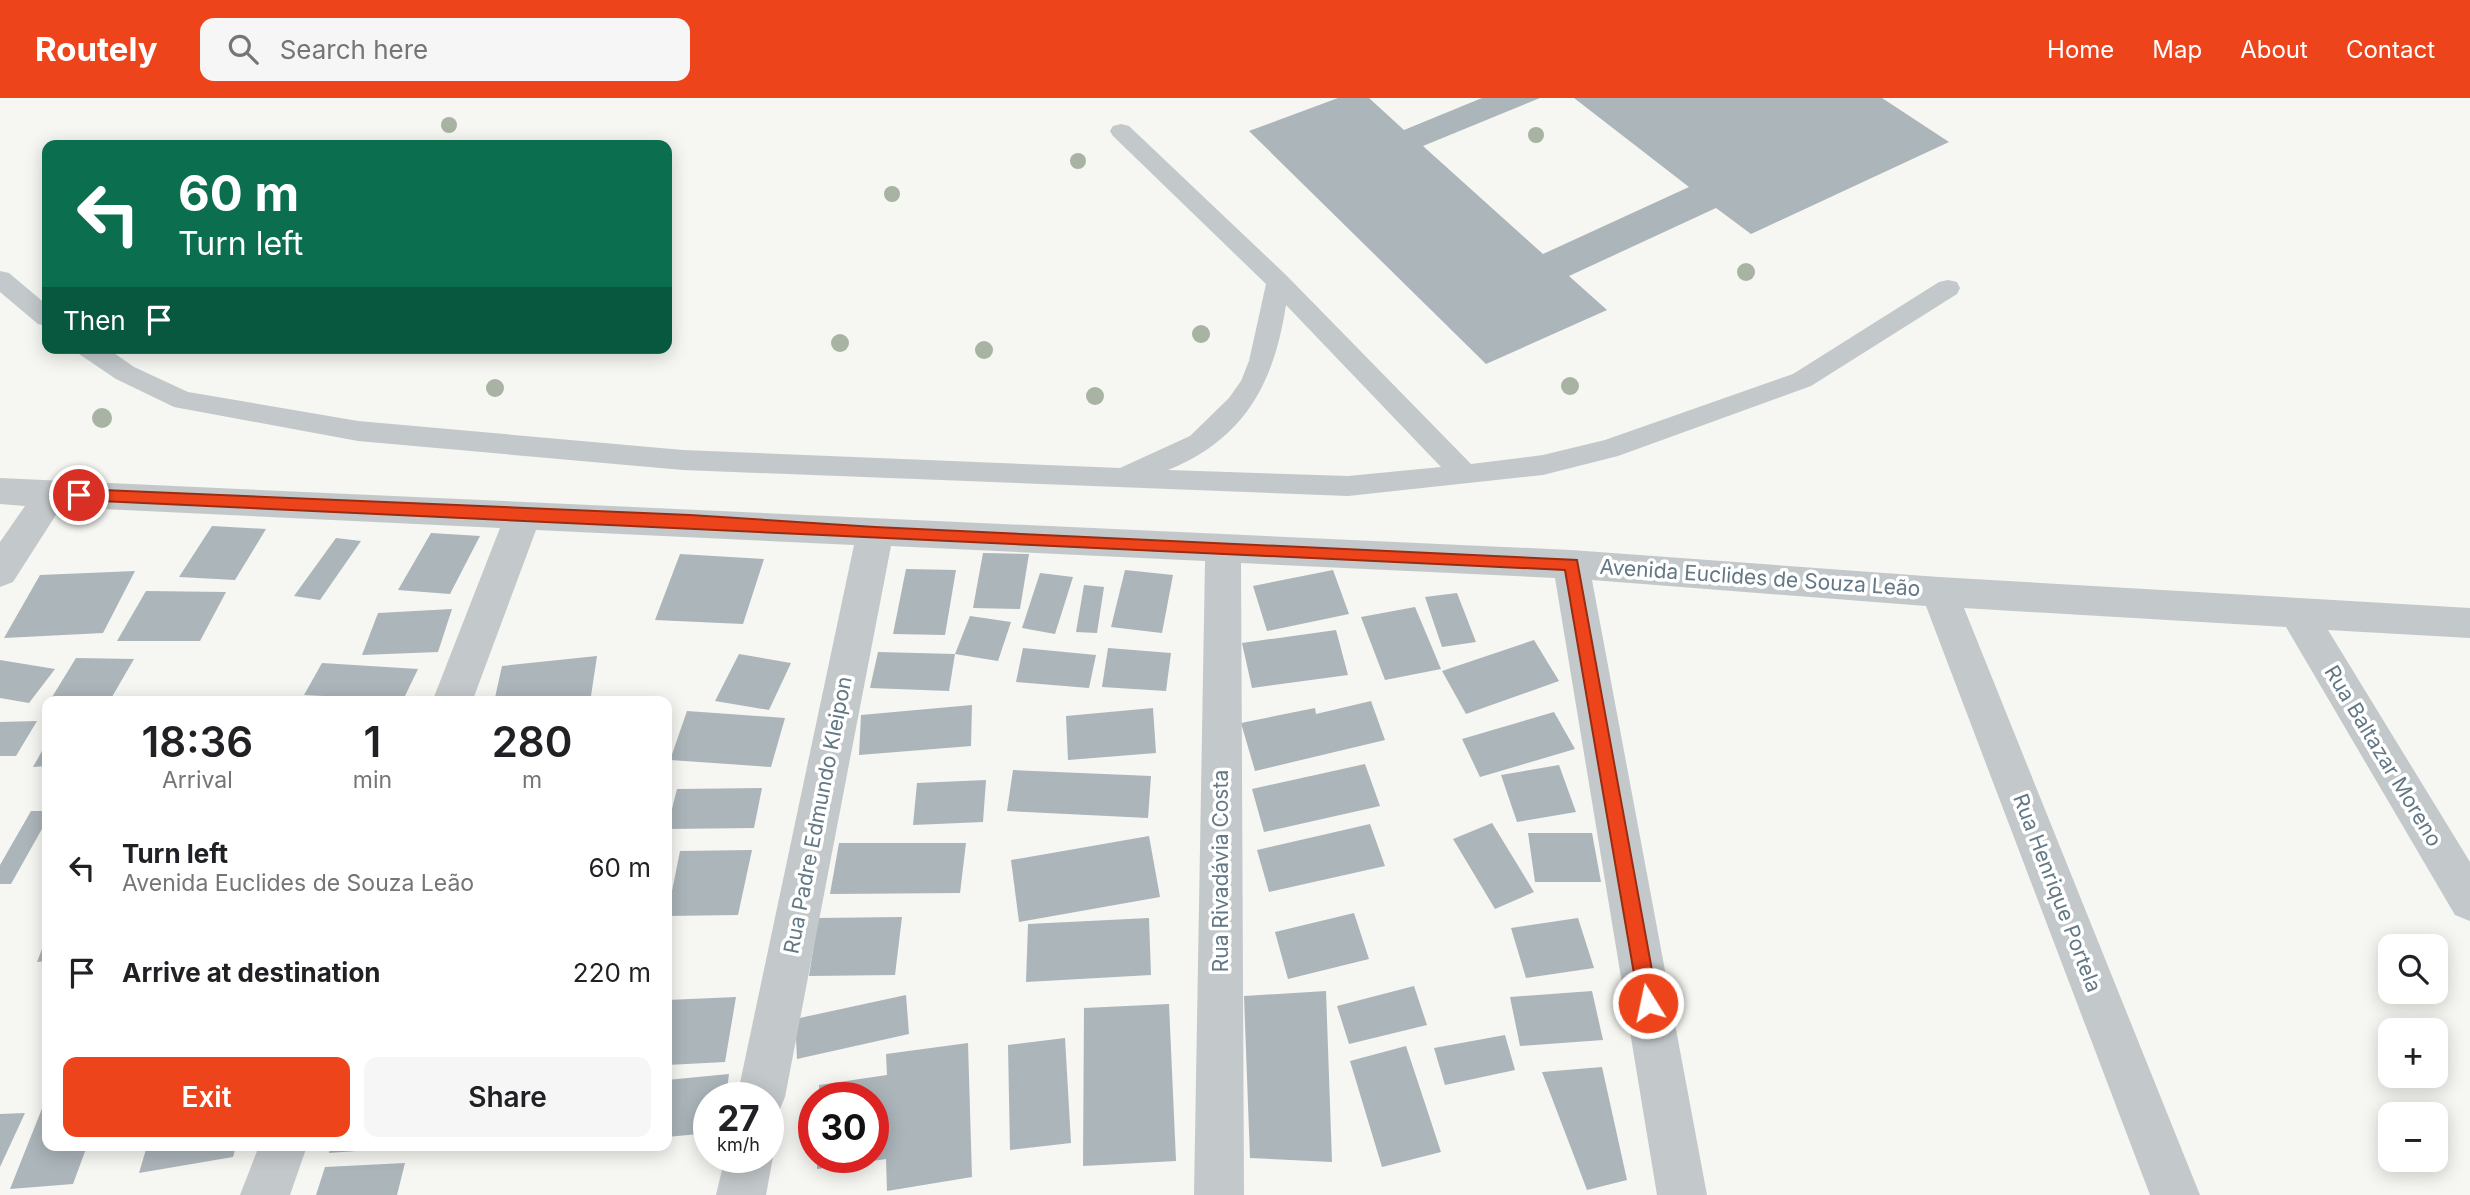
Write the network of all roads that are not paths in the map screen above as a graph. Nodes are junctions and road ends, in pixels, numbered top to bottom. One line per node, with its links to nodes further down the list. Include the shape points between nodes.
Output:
1 (1121, 131): 3 (lane)
2 (0, 279): 5 (lane)
3 (1278, 282): 7 (lane); 8 (lane, via 1257,375 1234,410 1192,448)
4 (1948, 288): 7 (lane, via 1802,380 1609,449 1543,465)
5 (42, 314)
6 (97, 354): 8 (lane, via 125,373 183,400 358,431 683,460)
7 (1465, 475): 8 (lane, via 1348,486)
8 (1124, 477)
9 (0, 491): 10 (street, Avenida Euclides de Souza Leão)
10 (52, 493): 11 (street, Avenida Euclides de Souza Leão); 15 (street)
11 (523, 515): 12 (street, Avenida Euclides de Souza Leão); 19 (street)
12 (875, 533): 13 (street, Avenida Euclides de Souza Leão); 21 (street, Rua Padre Edmundo Kleipon)
13 (1223, 548): 14 (street, Avenida Euclides de Souza Leão); 26 (street, Rua Rivadávia Costa)
14 (1571, 564): 16 (street, Avenida Euclides de Souza Leão); 27 (street)
15 (0, 572)
16 (1939, 592): 17 (street, Avenida Euclides de Souza Leão); 28 (street, Rua Henrique Portela)
17 (2297, 612): 18 (street, Avenida Euclides de Souza Leão); 20 (street, Rua Baltazar Moreno)
18 (2470, 623)
19 (454, 696)
20 (2470, 901)
21 (764, 1082)
22 (281, 1151): 24 (street)
23 (746, 1173): 25 (street)
24 (265, 1195)
25 (741, 1195)
26 (1219, 1195)
27 (1682, 1195)
28 (2175, 1195)

